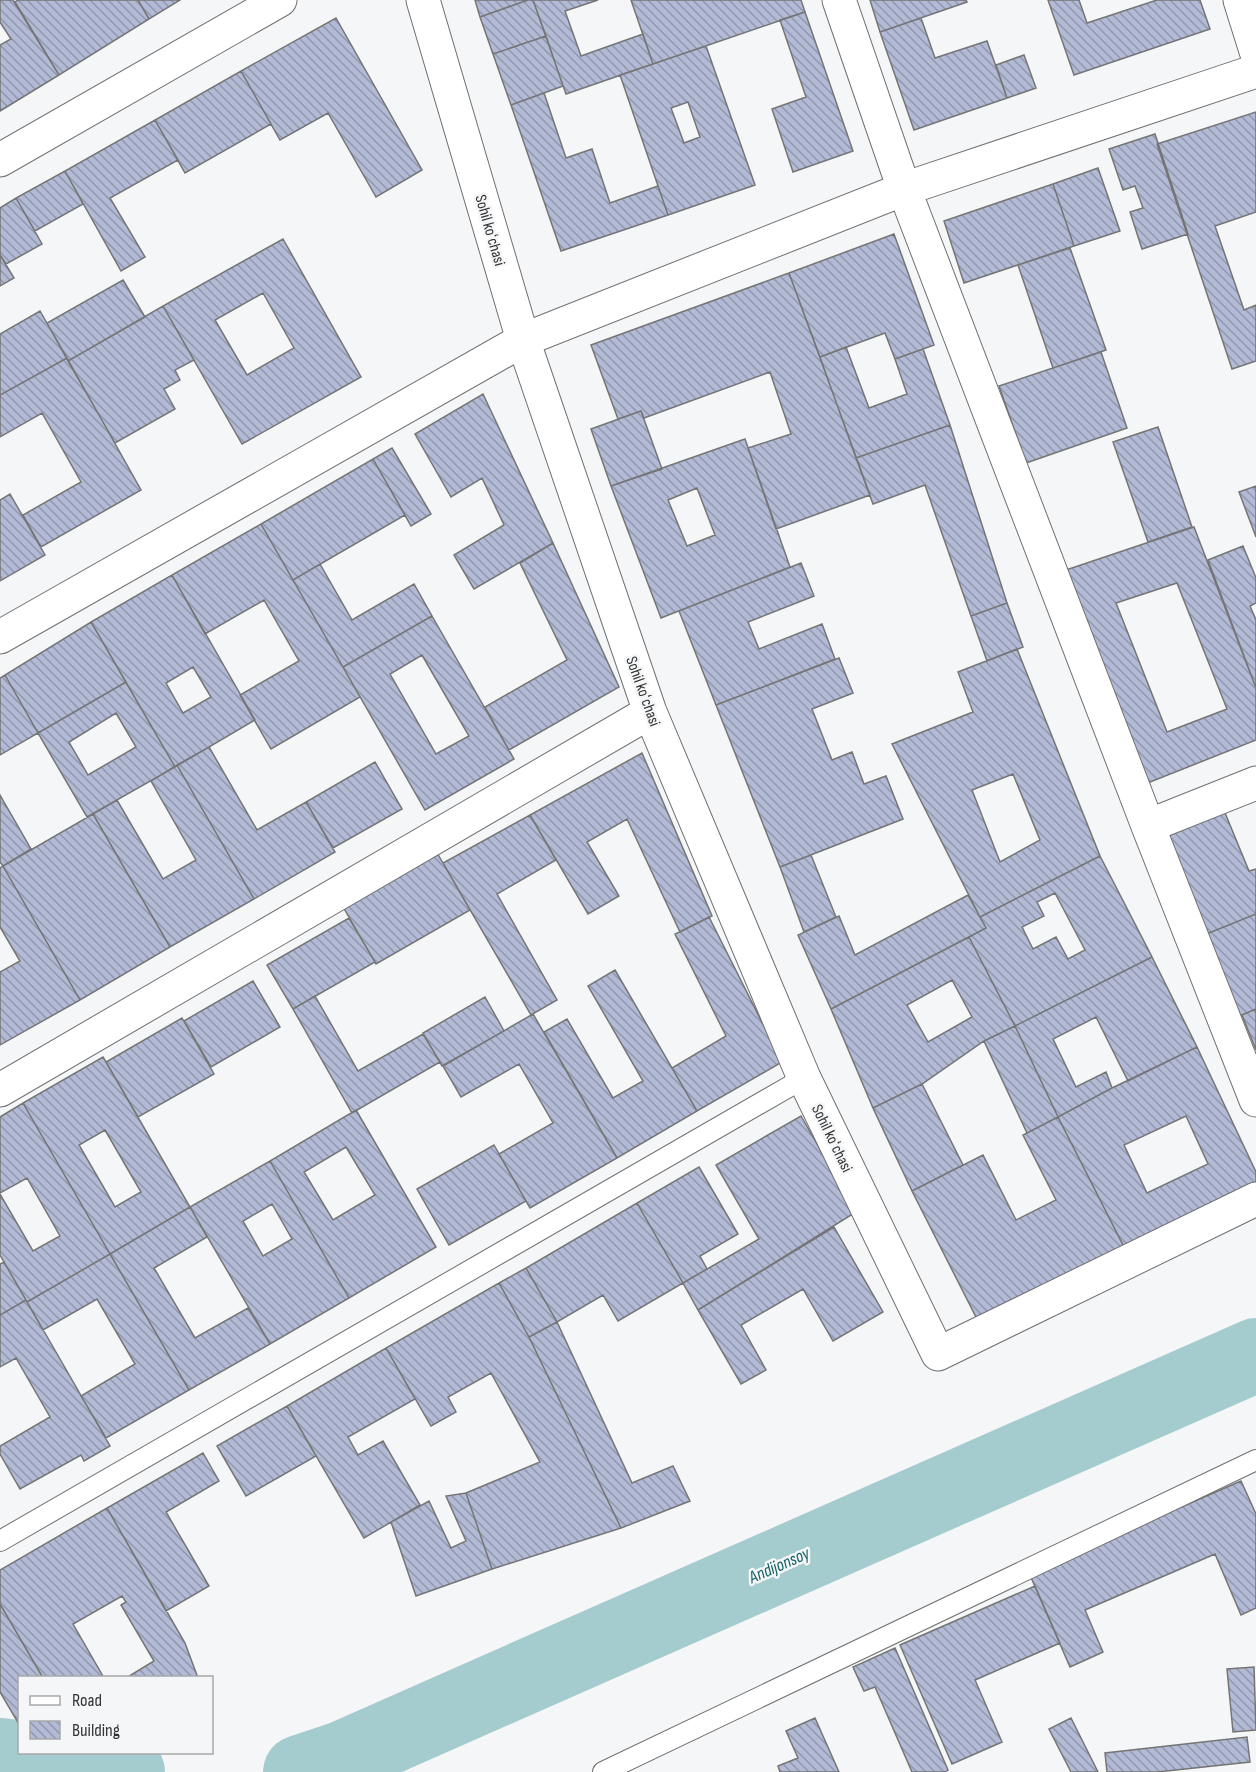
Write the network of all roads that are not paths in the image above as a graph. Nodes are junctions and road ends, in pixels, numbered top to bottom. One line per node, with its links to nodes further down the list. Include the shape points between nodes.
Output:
1 (280, 0): 7 (street)
2 (423, 0): 9 (street, Sohil koʻchasi)
3 (839, 0): 8 (street)
4 (1240, 0): 5 (street)
5 (1256, 51)
6 (1256, 71): 8 (street)
7 (0, 160)
8 (904, 189): 9 (street); 13 (street)
9 (523, 340): 10 (street); 11 (street, Sohil koʻchasi)
10 (0, 637)
11 (650, 712): 14 (street, Sohil koʻchasi); 15 (street)
12 (1256, 783): 13 (street)
13 (1148, 826): 16 (street)
14 (804, 1078): 17 (street, Sohil koʻchasi, via 938,1354); 19 (lane)
15 (0, 1090)
16 (1256, 1100)
17 (1256, 1199)
18 (1256, 1460): 20 (lane)
19 (0, 1541)
20 (603, 1772)

